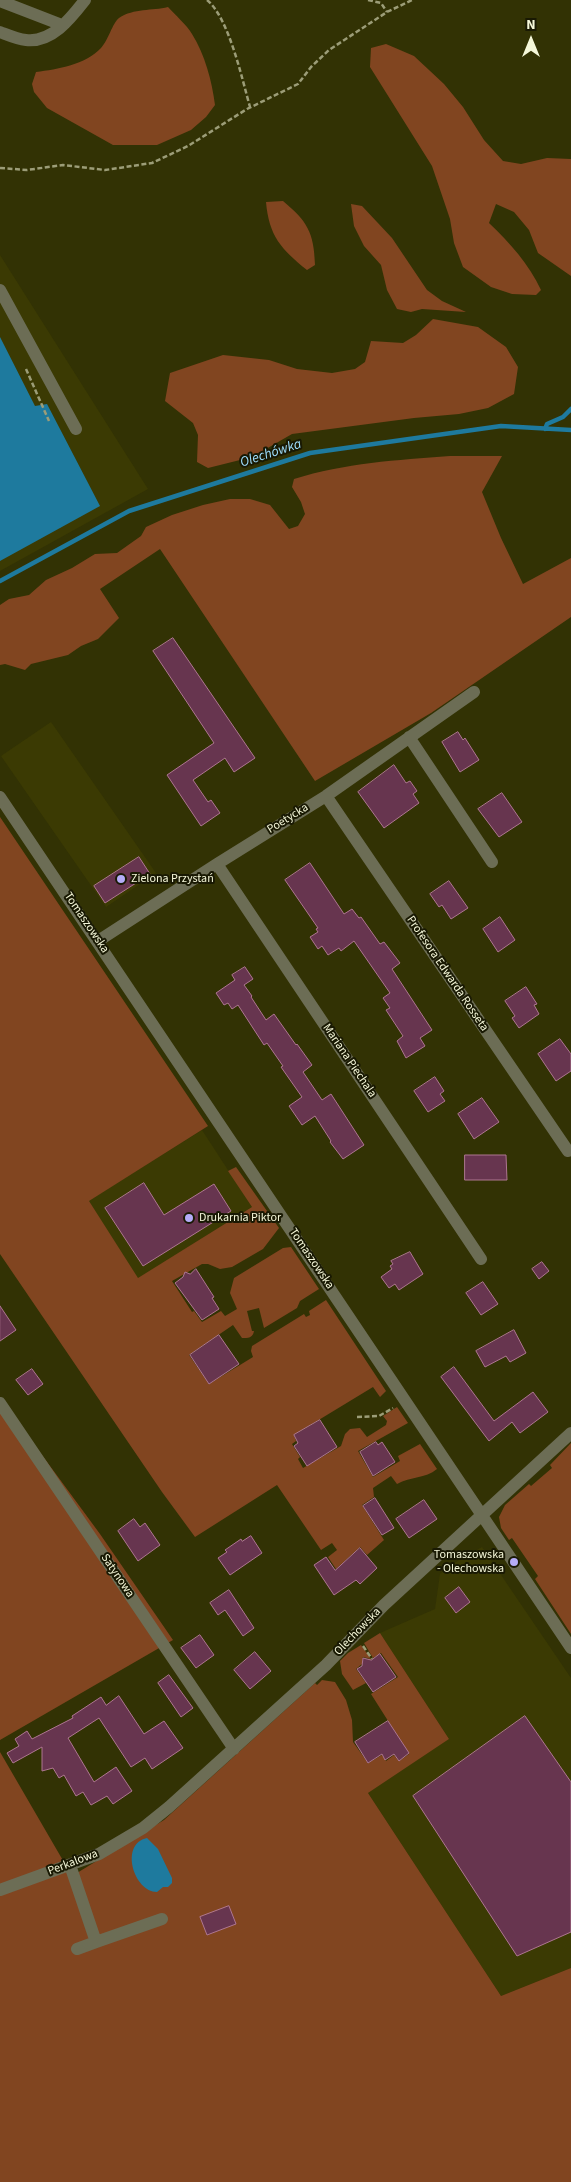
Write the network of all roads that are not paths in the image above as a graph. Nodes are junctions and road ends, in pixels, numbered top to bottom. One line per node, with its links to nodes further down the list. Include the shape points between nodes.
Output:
1 (85, 0): 3 (street)
2 (0, 1): 3 (street)
3 (62, 25): 4 (street, via 50,36 34,40)
4 (0, 32)
5 (0, 290): 6 (street)
6 (76, 429)
7 (474, 692): 8 (street, Poetycka)
8 (409, 737): 9 (street, Poetycka); 11 (street)
9 (326, 796): 12 (street, Poetycka); 14 (street, Profesora Edwarda Rosseta)
10 (0, 797): 13 (street, Tomaszowska)
11 (492, 862)
12 (217, 864): 13 (street, Poetycka); 15 (street, Mariana Piechala)
13 (98, 941): 18 (street, Tomaszowska)
14 (568, 1151)
15 (481, 1259)
16 (0, 1403): 20 (street, Satynowa)
17 (571, 1433): 18 (street, Olechowska)
18 (482, 1515): 19 (street, Tomaszowska); 20 (street, Olechowska)
19 (571, 1648)
20 (234, 1749): 21 (street, Olechowska)
21 (143, 1828): 22 (street, Perkalowa, via 99,1854)
22 (70, 1865): 23 (street, Perkalowa); 25 (street)
23 (0, 1890)
24 (162, 1919): 25 (street)
25 (96, 1942): 26 (street)
26 (77, 1949)

